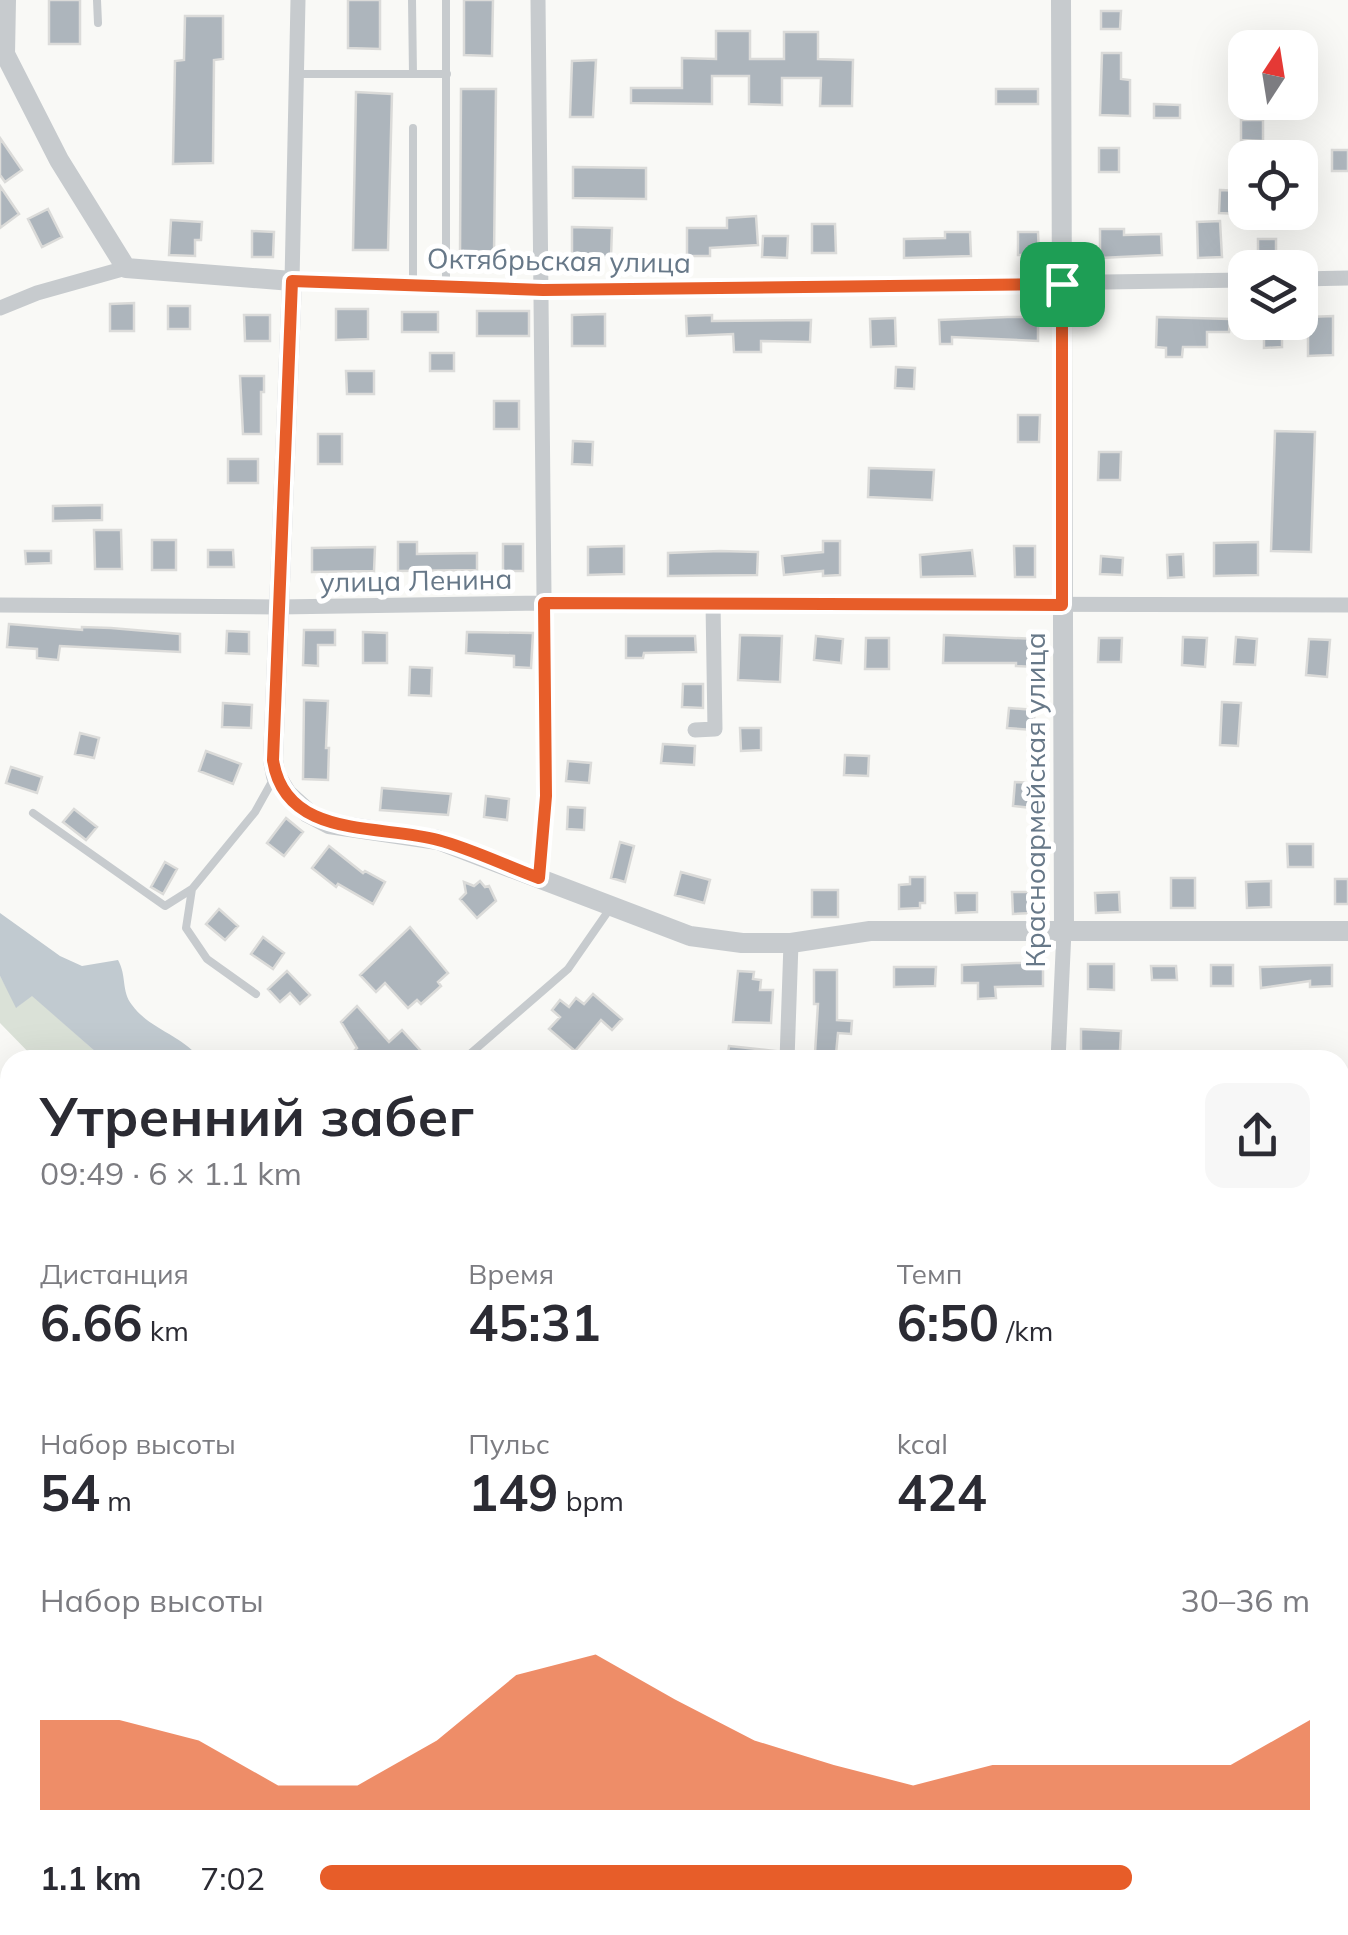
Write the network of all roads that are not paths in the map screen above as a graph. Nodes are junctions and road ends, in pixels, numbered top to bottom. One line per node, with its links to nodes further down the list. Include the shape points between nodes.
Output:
1 (6, 0): 9 (street)
2 (98, 0): 8 (lane)
3 (298, 0): 10 (street)
4 (412, 0): 11 (lane)
5 (446, 0): 12 (lane)
6 (538, 0): 22 (street)
7 (1061, 0): 19 (street, Красноармейская улица)
8 (98, 23)
9 (3, 52): 14 (street)
10 (296, 74): 11 (lane); 18 (street)
11 (413, 74): 12 (lane)
12 (447, 74): 21 (lane)
13 (413, 128): 20 (lane)
14 (126, 268): 18 (street, Октябрьская улица); 23 (street)
15 (1348, 278): 16 (street)
16 (1318, 279)
17 (1228, 280): 19 (street, Октябрьская улица)
18 (292, 281): 20 (street, Октябрьская улица); 29 (street)
19 (1062, 284): 22 (street, Октябрьская улица); 27 (street, Красноармейская улица)
20 (413, 286): 21 (street, Октябрьская улица)
21 (446, 287): 22 (street, Октябрьская улица)
22 (543, 290): 24 (street)
23 (0, 308)
24 (544, 603): 25 (street, улица Ленина); 29 (street, улица Ленина); 33 (street, via 546,796)
25 (713, 603): 27 (street, улица Ленина); 30 (street, via 716,729)
26 (0, 605): 29 (street, улица Ленина)
27 (1062, 605): 28 (street, улица Ленина); 36 (street, Красноармейская улица)
28 (1348, 605)
29 (278, 607): 31 (street)
30 (695, 730)
31 (276, 776): 33 (street, via 308,813 329,824 438,840); 34 (lane)
32 (33, 813): 34 (lane, via 165,906)
33 (539, 878): 35 (street)
34 (192, 889): 39 (lane, via 186,928 206,960)
35 (612, 906): 38 (street, via 690,936); 40 (lane, via 568,969)
36 (1064, 931): 37 (street); 38 (street, via 870,931); 42 (street, Красноармейская улица)
37 (1348, 931)
38 (792, 943): 41 (street)
39 (256, 994)
40 (478, 1050)
41 (787, 1050)
42 (1058, 1050)

